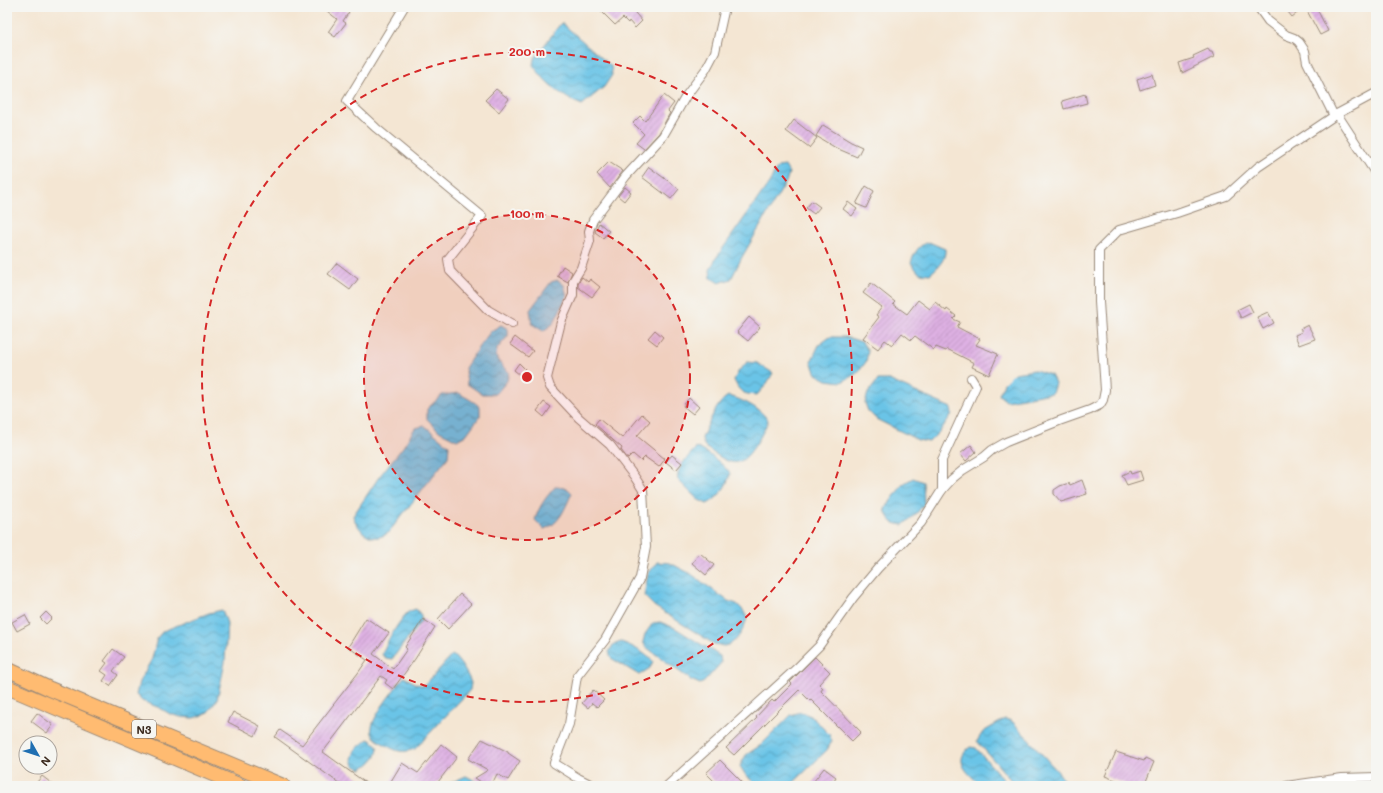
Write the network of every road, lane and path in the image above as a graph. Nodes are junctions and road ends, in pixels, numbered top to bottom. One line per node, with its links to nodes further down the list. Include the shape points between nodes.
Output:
1 (404, 7): 7 (street, via 347,101 482,216 448,259 450,271 488,310)
2 (725, 7): 15 (street, via 715,52 706,69 686,96 663,136 626,176 593,220 589,231 590,241 581,268 573,281 573,295 561,322 547,378 550,387 558,396 610,445 643,490 646,547 640,578 605,640 578,676 569,724 554,763)
3 (1258, 7): 5 (street, via 1268,21 1299,42)
4 (1376, 93): 5 (street)
5 (1335, 115): 6 (street); 9 (street, via 1258,167 1226,196 1119,230 1098,250 1105,390 1100,405 1006,442 963,470)
6 (1376, 174)
7 (512, 324)
8 (972, 378): 9 (street, via 976,386 942,460)
9 (942, 490): 16 (street, via 921,523 852,598 819,646)
10 (7, 669): 14 (highway, N3)
11 (7, 687): 13 (highway, N3)
12 (1376, 777): 17 (street, via 1342,778)
13 (241, 786)
14 (282, 786)
15 (594, 786)
16 (668, 786)
17 (1286, 786)

